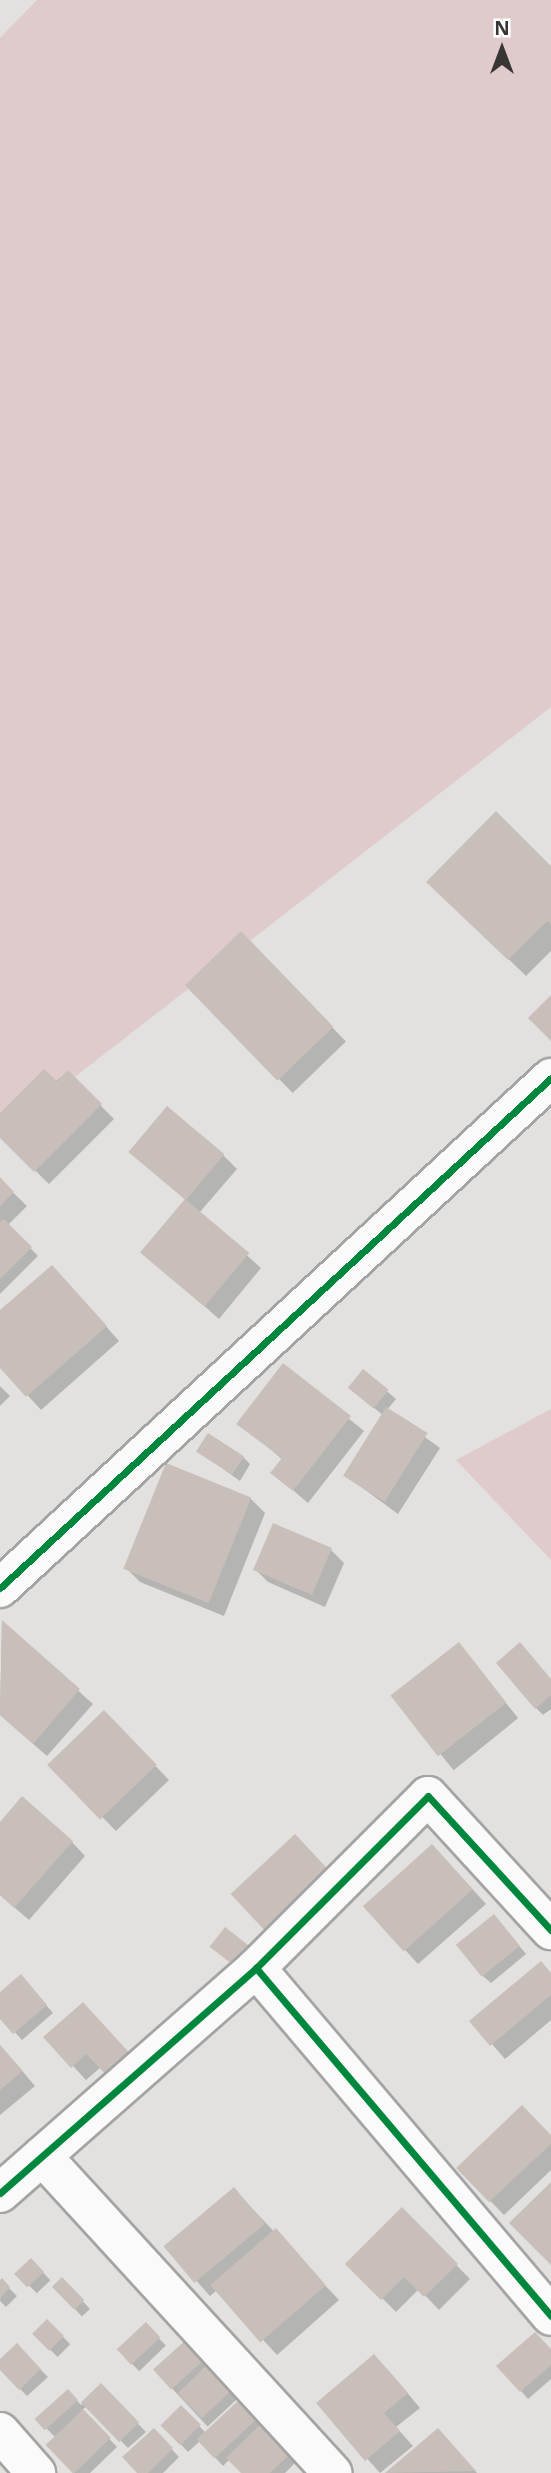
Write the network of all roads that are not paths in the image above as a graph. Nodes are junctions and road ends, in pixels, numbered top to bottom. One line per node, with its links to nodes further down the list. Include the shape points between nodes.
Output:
1 (551, 1078): 2 (street)
2 (0, 1588)
3 (551, 1930): 4 (street, via 428,1796)
4 (256, 1968): 5 (street); 7 (street)
5 (42, 2156): 6 (street); 10 (street)
6 (0, 2193)
7 (551, 2316)
8 (0, 2432): 9 (street)
9 (36, 2473)
10 (332, 2473)

